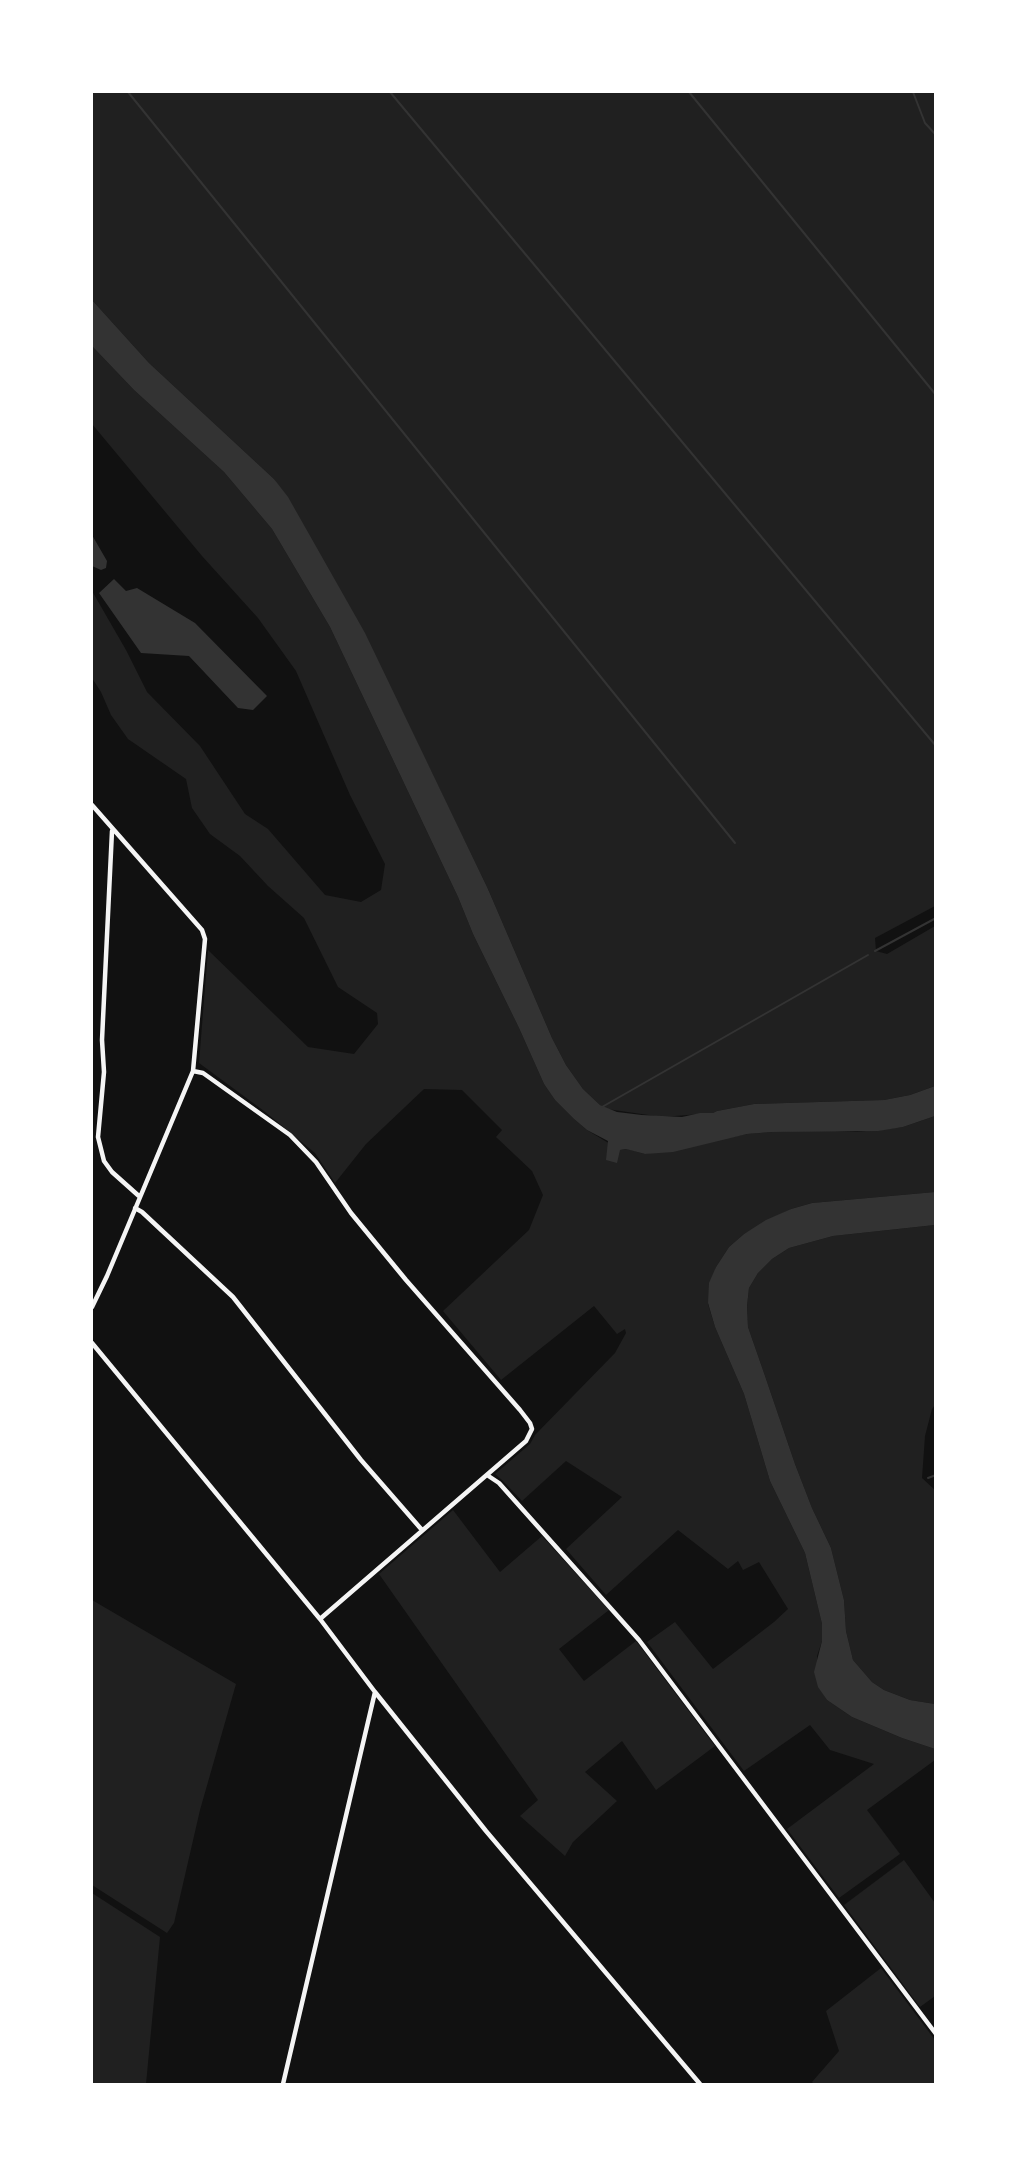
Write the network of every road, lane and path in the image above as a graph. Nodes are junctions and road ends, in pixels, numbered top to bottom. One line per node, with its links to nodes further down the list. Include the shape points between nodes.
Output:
1 (92, 806): 2 (street)
2 (112, 831): 3 (street, via 202,930 205,939); 4 (street, via 102,1040 104,1083 98,1137 104,1161)
3 (193, 1071): 4 (street); 8 (street, via 203,1073 290,1135 316,1162 351,1213 530,1423 532,1429 526,1441)
4 (140, 1197): 5 (street)
5 (135, 1208): 6 (street); 9 (street, via 233,1297 361,1460)
6 (92, 1307)
7 (92, 1343): 10 (street)
8 (487, 1474): 9 (street); 12 (street, via 507,1491 639,1640)
9 (422, 1530): 10 (street)
10 (320, 1619): 11 (street)
11 (375, 1692): 13 (street); 14 (street, via 486,1831)
12 (936, 2034)
13 (283, 2085)
14 (700, 2085)

